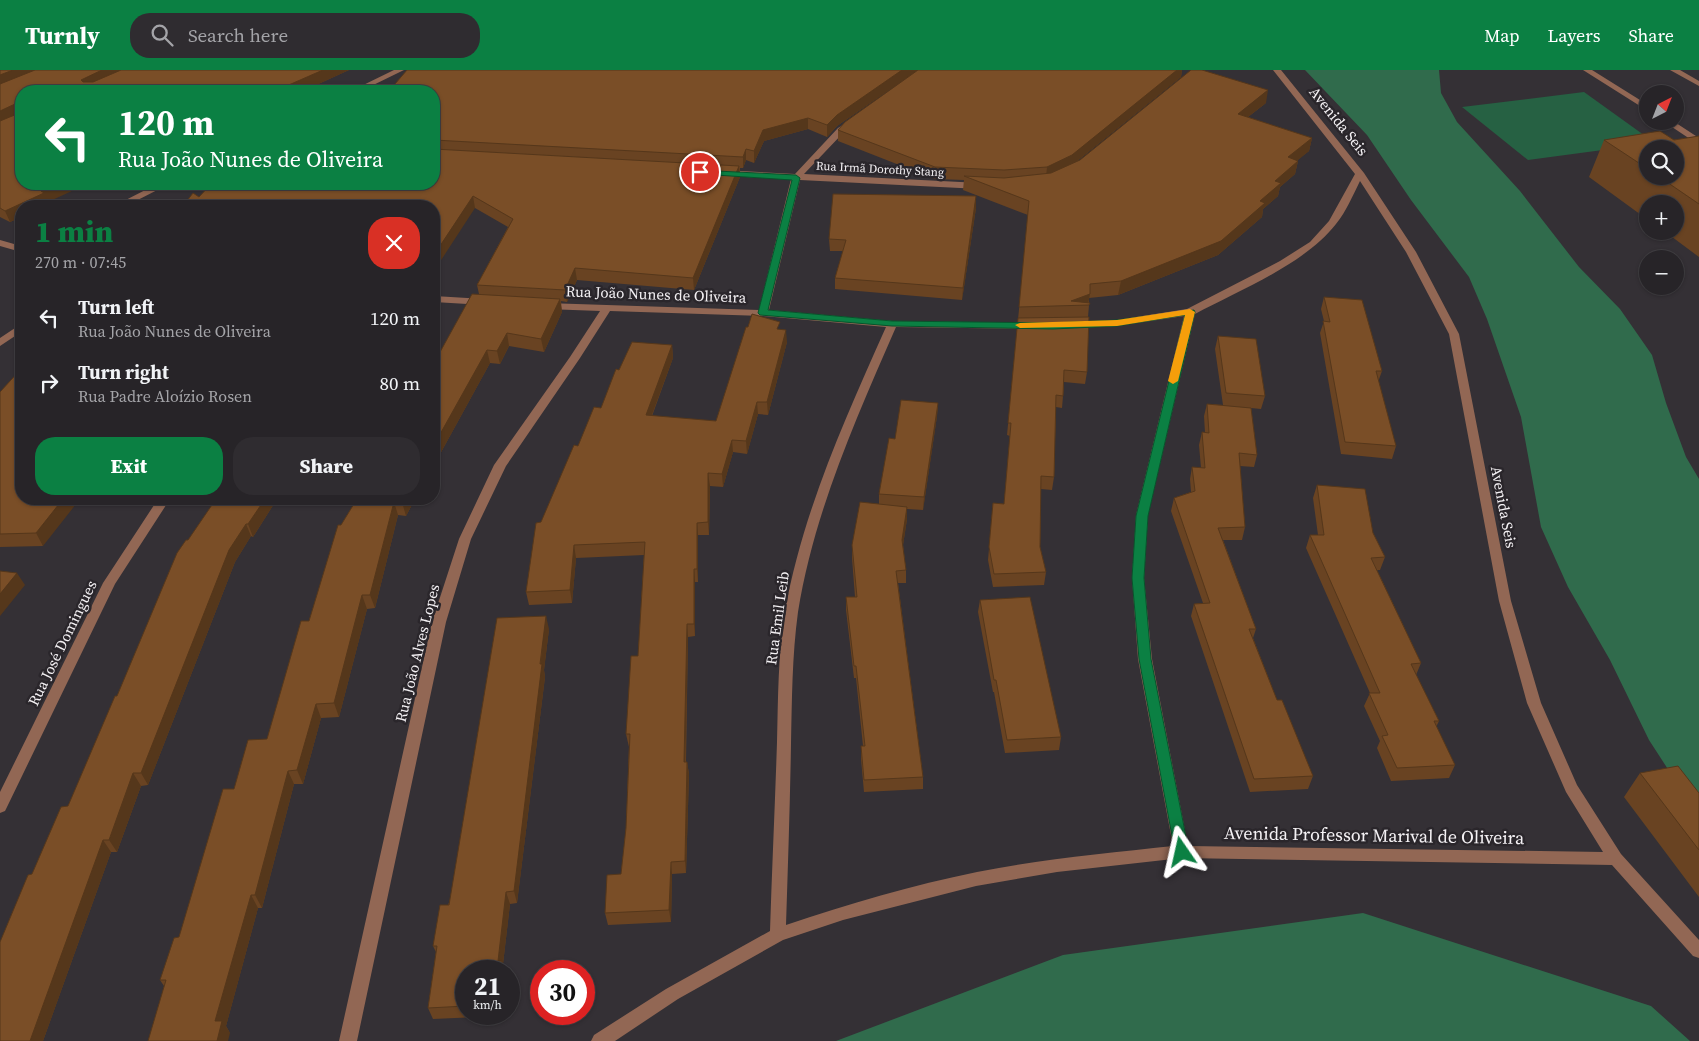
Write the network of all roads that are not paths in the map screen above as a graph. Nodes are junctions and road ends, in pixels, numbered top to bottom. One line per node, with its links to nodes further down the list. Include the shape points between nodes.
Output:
1 (400, 70): 6 (street)
2 (1276, 70): 12 (street, Avenida Seis)
3 (1587, 70): 7 (street)
4 (1674, 70): 5 (street)
5 (1699, 84)
6 (368, 85)
7 (1639, 103)
8 (856, 120): 13 (street, via 841,130)
9 (1681, 130): 10 (street)
10 (1699, 142)
11 (717, 173): 13 (street, Rua Irmã Dorothy Stang)
12 (1360, 173): 23 (street, via 1333,222 1313,244); 33 (street, Avenida Seis, via 1427,278 1454,334 1505,601 1534,703 1572,788)
13 (796, 178): 14 (street, Rua Irmã Dorothy Stang); 24 (street)
14 (993, 187)
15 (151, 190): 16 (street)
16 (131, 200)
17 (0, 243): 18 (street)
18 (15, 248)
19 (440, 299): 20 (street)
20 (491, 302)
21 (539, 305): 22 (street, Rua João Nunes de Oliveira)
22 (606, 309): 24 (street, Rua João Nunes de Oliveira); 36 (street, Rua João Alves Lopes, via 500,465 465,539 438,622)
23 (1190, 312): 26 (street, via 1117,323); 32 (street, via 1142,516 1138,578 1145,659)
24 (763, 313): 25 (street, Rua João Nunes de Oliveira)
25 (892, 324): 27 (street, Rua João Nunes de Oliveira); 34 (street, Rua Emil Leib, via 830,472 806,544 795,594 787,645)
26 (1062, 325)
27 (1044, 326)
28 (15, 332): 29 (street)
29 (0, 344)
30 (160, 505): 31 (street, Rua José Domingues, via 109,583)
31 (0, 807)
32 (1182, 852): 33 (street, Avenida Professor Marival de Oliveira); 34 (street, Avenida Professor Marival de Oliveira, via 1057,865 976,879 843,913)
33 (1616, 859): 35 (street, Avenida Seis)
34 (778, 935): 37 (street, Avenida Professor Marival de Oliveira, via 672,994)
35 (1699, 951)
36 (348, 1041)
37 (600, 1041)

